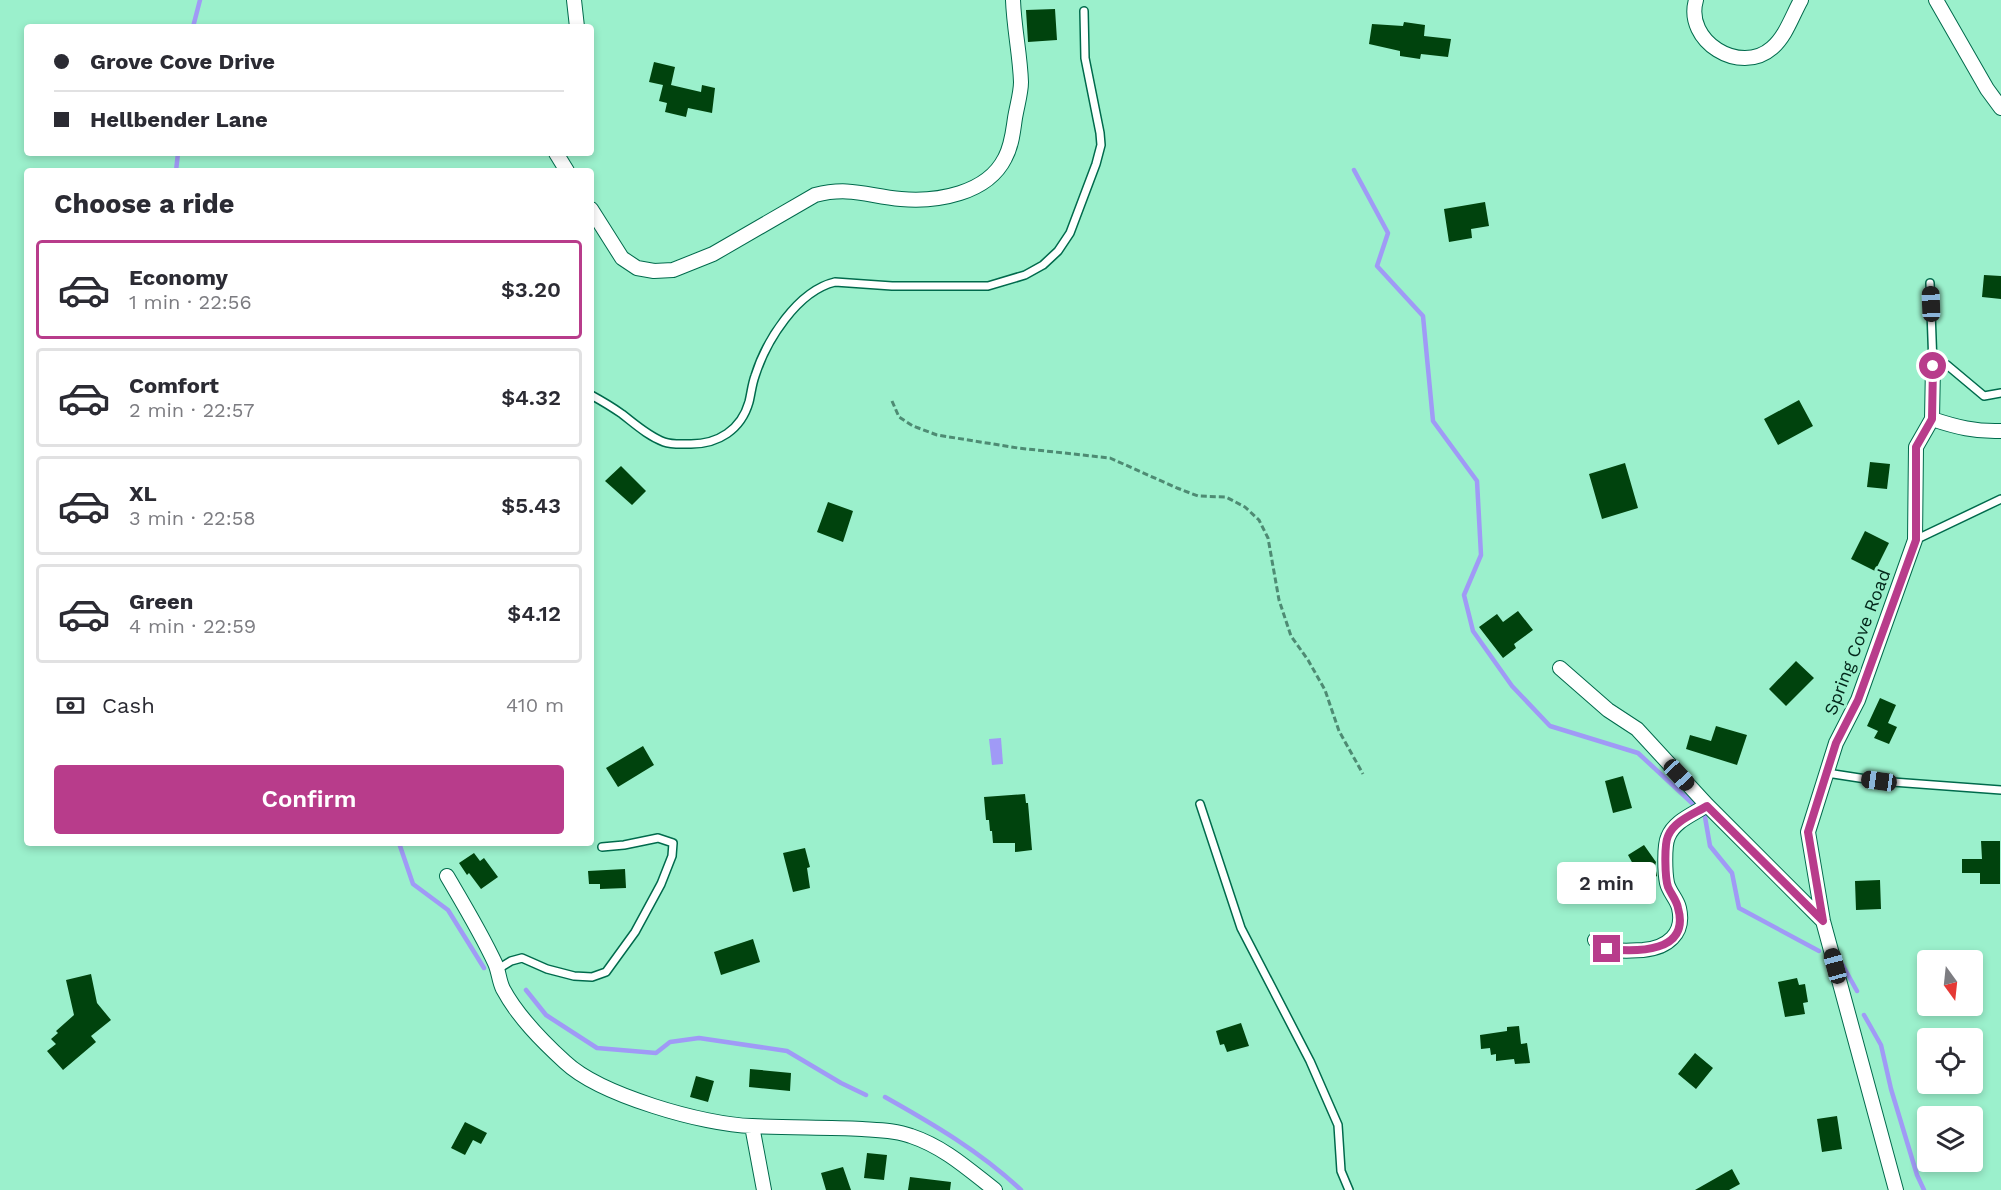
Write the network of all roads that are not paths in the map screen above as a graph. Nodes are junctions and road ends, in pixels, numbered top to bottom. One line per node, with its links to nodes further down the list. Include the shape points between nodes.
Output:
1 (574, 0): 7 (street)
2 (1013, 0): 9 (street, via 1021,84 1010,147 990,178 974,188 941,198 901,199 833,190 815,195 713,254 673,270 654,272 637,268 622,258)
3 (1696, 0): 4 (street, via 1696,21 1703,37 1717,52 1738,58 1755,57 1771,49)
4 (1801, 0)
5 (1936, 0): 8 (street)
6 (1084, 11): 13 (lane, via 1085,58 1100,133 1099,156 1070,233 1043,265 1014,280 988,286 826,284 803,300 769,344 755,376 749,404 736,427 708,443 666,442)
7 (577, 24)
8 (2001, 108)
9 (594, 214)
10 (1930, 284): 11 (lane)
11 (1933, 366): 12 (lane, via 1947,365 1984,396); 14 (street)
12 (2001, 393)
13 (594, 397)
14 (1932, 419): 15 (street, via 1961,429); 17 (street, Spring Cove Road, via 1916,447)
15 (2001, 431)
16 (2001, 499): 17 (lane)
17 (1916, 540): 19 (street, Spring Cove Road)
18 (1560, 668): 22 (street, via 1608,710 1637,729)
19 (1827, 773): 20 (lane); 25 (street, Spring Cove Road, via 1808,832)
20 (2001, 790)
21 (1200, 804): 31 (lane, via 1241,928 1310,1061 1338,1125 1341,1171)
22 (1707, 806): 25 (street); 26 (street, via 1676,825 1667,837 1667,884 1679,908 1679,928 1670,943 1648,950 1625,951 1607,949)
23 (602, 847): 27 (lane, via 658,838 673,843 661,884 635,932 606,972 591,977 574,976 522,958)
24 (447, 876): 27 (street)
25 (1823, 921): 32 (street, Spring Cove Road)
26 (1595, 940)
27 (498, 969): 28 (street, via 503,989 526,1021 583,1076 630,1098 734,1125)
28 (752, 1126): 29 (street); 30 (street, via 825,1126 909,1135 936,1146)
29 (764, 1190)
30 (995, 1190)
31 (1349, 1190)
32 (1896, 1190)

